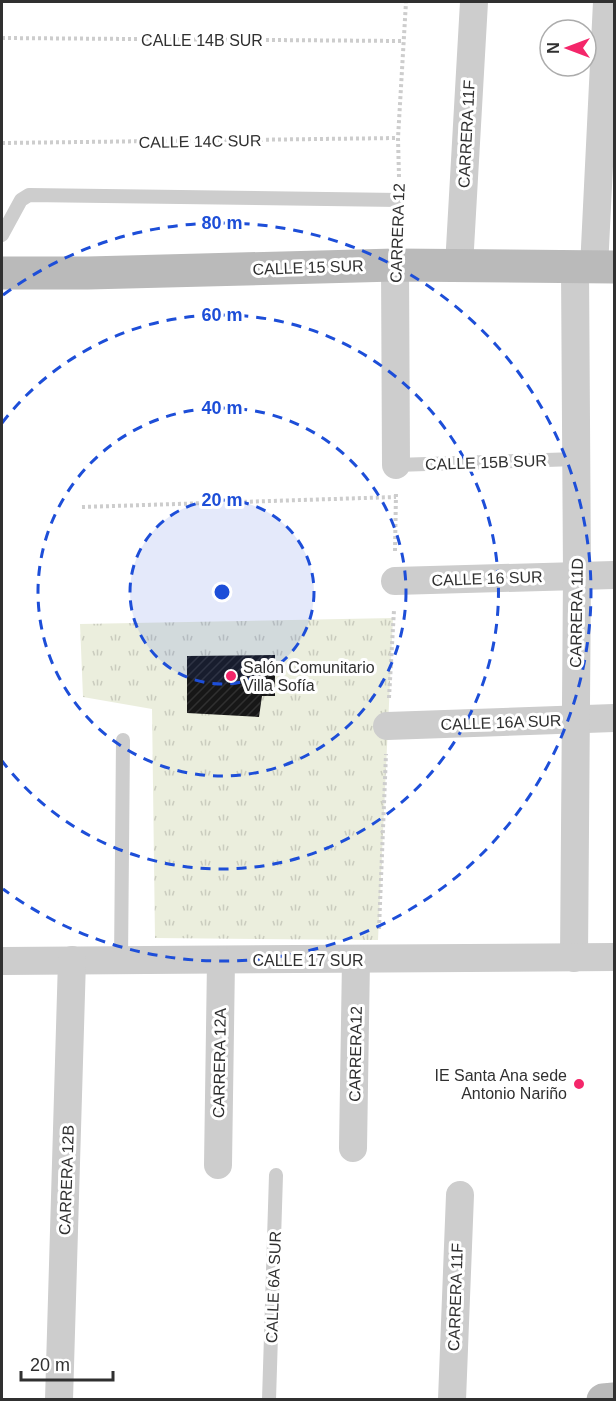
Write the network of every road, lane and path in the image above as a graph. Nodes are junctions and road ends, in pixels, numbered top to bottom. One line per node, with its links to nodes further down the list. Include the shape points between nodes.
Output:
1 (406, 2): 5 (path, CARRERA 12)
2 (474, 2): 11 (street, CARRERA 11F)
3 (607, 2): 12 (street, CARRERA 11D)
4 (2, 38): 5 (path, CALLE 14B SUR)
5 (402, 41): 6 (path, CARRERA 12)
6 (398, 138): 7 (path, CALLE 14C SUR); 8 (path, CARRERA 12)
7 (2, 143)
8 (399, 200): 9 (lane, via 29,195 21,200)
9 (2, 235)
10 (395, 265): 11 (street, CALLE 15 SUR); 13 (street, CALLE 15 SUR); 15 (street, CARRERA 12)
11 (459, 266): 12 (street, CALLE 15 SUR)
12 (595, 268): 14 (street, CARRERA 11D)
13 (2, 273)
14 (576, 459): 15 (lane, CALLE 15B SUR); 18 (street, CARRERA 11D)
15 (396, 465)
16 (396, 497): 17 (path)
17 (82, 507)
18 (577, 575): 19 (street, CALLE 16 SUR); 20 (street, CALLE 16 SUR); 22 (street, CARRERA 11D)
19 (615, 575)
20 (395, 581)
21 (615, 718): 22 (street, CALLE 16A SUR)
22 (574, 719): 23 (street, CALLE 16A SUR); 26 (street, CARRERA 11D)
23 (387, 726)
24 (123, 740): 30 (lane)
25 (615, 957): 26 (street, CALLE 17 SUR)
26 (573, 958): 28 (street, CALLE 17 SUR)
27 (72, 960): 29 (street, CALLE 17 SUR); 30 (street, CALLE 17 SUR); 37 (street, CARRERA 12B)
28 (356, 960): 31 (street, CALLE 17 SUR); 32 (street, CARRERA12)
29 (2, 961)
30 (121, 961): 31 (street, CALLE 17 SUR)
31 (221, 961): 33 (street, CARRERA 12A)
32 (353, 1148)
33 (218, 1165)
34 (276, 1175): 38 (lane, CALLE 6A SUR)
35 (460, 1195): 39 (street, CARRERA 11F)
36 (615, 1399): 40 (street)
37 (59, 1400)
38 (269, 1400)
39 (452, 1400)
40 (603, 1400)

